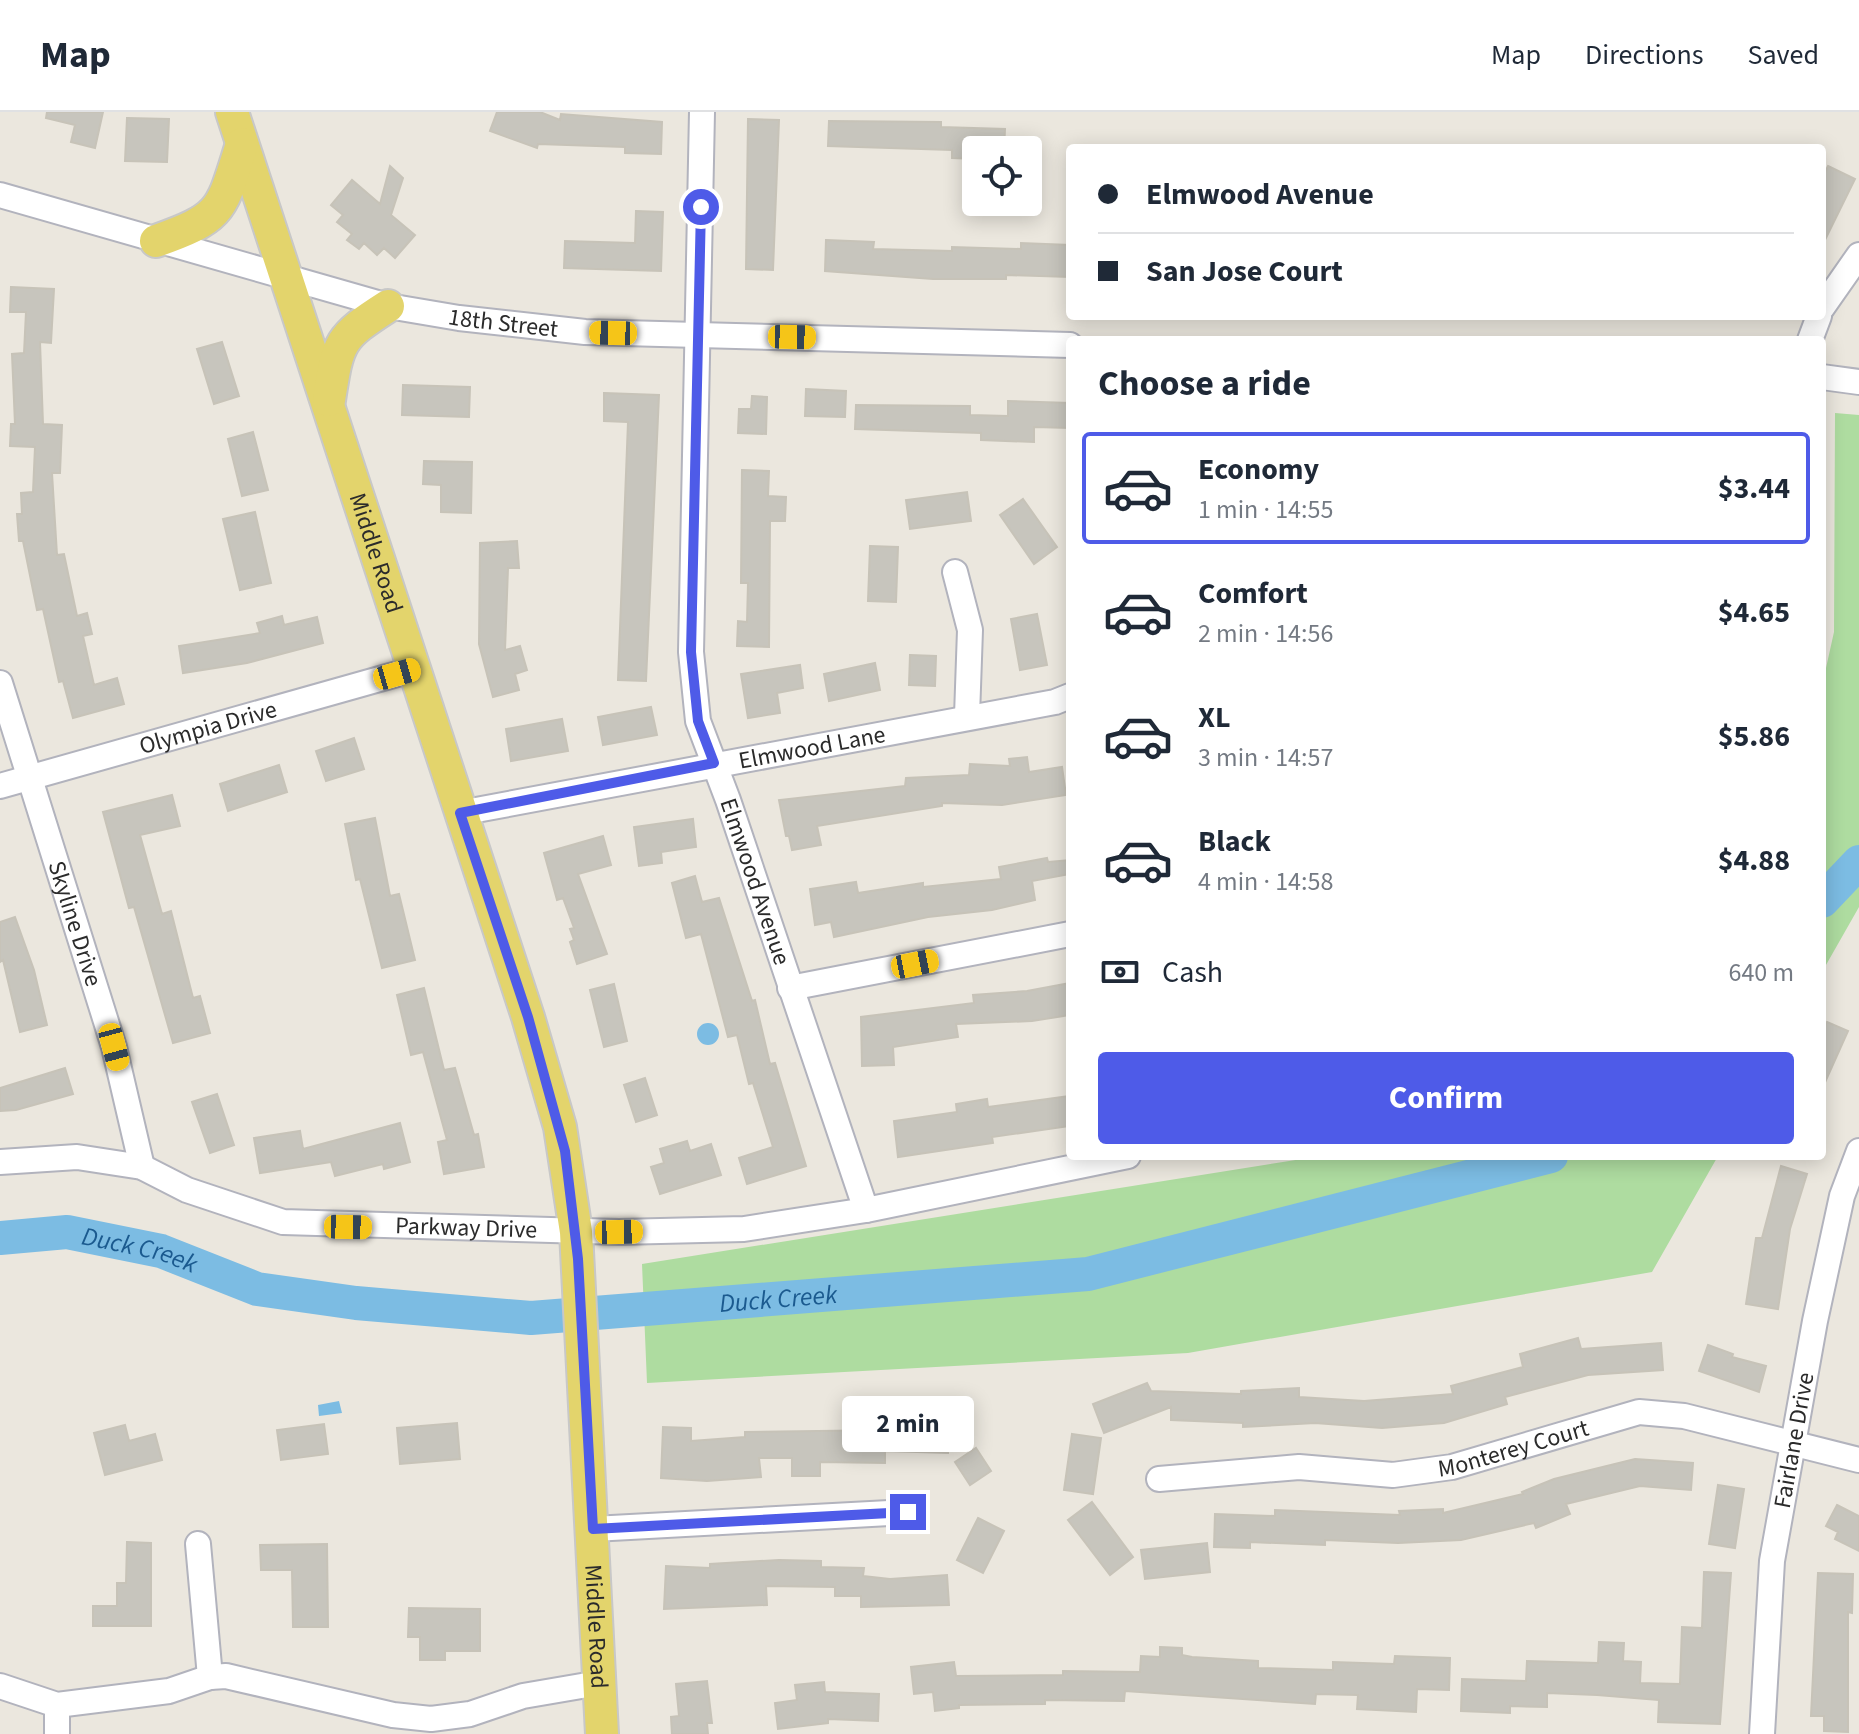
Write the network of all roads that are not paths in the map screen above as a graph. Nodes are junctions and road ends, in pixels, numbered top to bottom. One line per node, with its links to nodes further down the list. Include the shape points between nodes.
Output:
1 (232, 112): 3 (main road, Middle Road)
2 (702, 112): 10 (street, Elmwood Avenue)
3 (242, 144): 5 (main road, via 224,198 209,217); 7 (main road, Middle Road)
4 (0, 195): 5 (street, 18th Street)
5 (156, 241): 7 (street, 18th Street)
6 (1859, 255): 8 (street)
7 (286, 278): 9 (street, 18th Street); 14 (main road, Middle Road)
8 (1826, 302)
9 (388, 306): 10 (street, 18th Street, via 531,328); 14 (main road, Middle Road, via 355,326 343,341 336,353)
10 (699, 335): 11 (street, 18th Street); 20 (street, Elmwood Avenue, via 691,652 698,721)
11 (1066, 345)
12 (1826, 378): 13 (street)
13 (1858, 382)
14 (328, 407): 16 (main road, Middle Road)
15 (955, 572): 19 (street, via 970,630)
16 (415, 669): 21 (street, Olympia Drive); 23 (main road, Middle Road)
17 (0, 683): 21 (street, Skyline Drive)
18 (1066, 698): 19 (street, Elmwood Lane)
19 (967, 716): 20 (street, Elmwood Lane)
20 (714, 763): 23 (street, Elmwood Lane); 25 (street, Elmwood Avenue)
21 (30, 777): 22 (street, Olympia Drive); 29 (street, Skyline Drive, via 114,1047)
22 (0, 786)
23 (460, 813): 31 (main road, Middle Road, via 560,1127)
24 (1066, 935): 25 (street)
25 (790, 988): 30 (street, Elmwood Avenue)
26 (1859, 1151): 32 (street, Fairlane Drive, via 1842,1196)
27 (1109, 1160): 30 (street, Parkway Drive)
28 (0, 1162): 29 (street, Parkway Drive, via 77,1157)
29 (142, 1167): 31 (street, Parkway Drive, via 187,1190 283,1222)
30 (866, 1210): 31 (street, Parkway Drive, via 744,1229)
31 (577, 1245): 36 (main road, Middle Road)
32 (1794, 1445): 33 (street, Monterey Court); 34 (street, Monterey Court, via 1684,1416 1639,1412 1452,1467 1393,1475 1299,1467); 44 (street, Fairlane Drive, via 1772,1561)
33 (1859, 1460)
34 (1159, 1479)
35 (908, 1512): 36 (street)
36 (593, 1529): 39 (main road, Middle Road)
37 (198, 1544): 38 (street)
38 (210, 1677): 39 (street, via 431,1719); 41 (street, via 169,1691)
39 (599, 1683): 43 (main road, Middle Road)
40 (0, 1686): 41 (street)
41 (57, 1705): 42 (street)
42 (57, 1734)
43 (602, 1734)
44 (1762, 1734)

